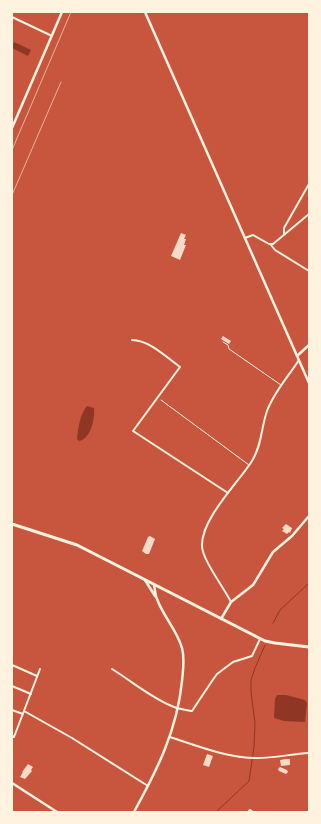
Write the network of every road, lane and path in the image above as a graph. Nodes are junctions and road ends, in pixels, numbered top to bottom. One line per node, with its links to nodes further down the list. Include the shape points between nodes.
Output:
1 (62, 12): 4 (street)
2 (145, 12): 9 (street)
3 (12, 17): 4 (street)
4 (52, 36): 5 (street)
5 (12, 128)
6 (309, 184): 8 (street, via 284,228)
7 (309, 214): 8 (street)
8 (284, 235): 10 (street)
9 (244, 238): 10 (street, via 254,235); 15 (street)
10 (271, 245): 11 (street)
11 (309, 271)
12 (132, 340): 21 (street, via 139,340 150,346 180,367 133,431)
13 (223, 342): 18 (lane, via 246,362)
14 (309, 345): 15 (street)
15 (297, 356): 16 (street)
16 (299, 360): 17 (street); 18 (street)
17 (309, 383)
18 (281, 385): 20 (street, via 268,410 260,446)
19 (161, 400): 20 (lane)
20 (249, 466): 21 (street)
21 (228, 493): 29 (street, via 208,523 202,545 205,557)
22 (309, 516): 29 (street, via 292,536 273,552 253,585)
23 (12, 524): 24 (main road, via 72,543)
24 (144, 579): 25 (main road); 28 (street)
25 (154, 584): 26 (main road); 27 (street)
26 (160, 587): 27 (street); 30 (main road)
27 (156, 595): 28 (street)
28 (157, 599): 41 (street, via 183,652)
29 (232, 602): 30 (street)
30 (222, 619): 31 (main road)
31 (260, 639): 32 (main road); 41 (street, via 252,656 233,662 217,674 192,711)
32 (309, 647)
33 (309, 657): 38 (street)
34 (12, 666): 37 (street)
35 (40, 669): 37 (street)
36 (112, 669): 41 (street, via 152,696)
37 (37, 676): 40 (street)
38 (309, 678)
39 (12, 686): 40 (street)
40 (30, 694): 43 (street)
41 (178, 708): 45 (street)
42 (12, 710): 43 (street)
43 (23, 713): 44 (street, via 14,737); 48 (street, via 49,725)
44 (12, 736)
45 (170, 737): 46 (street, via 222,754 250,758); 48 (street)
46 (309, 753)
47 (12, 783): 49 (street)
48 (148, 786): 50 (street)
49 (57, 812)
50 (134, 812)
51 (248, 812): 52 (street)
52 (253, 812)

